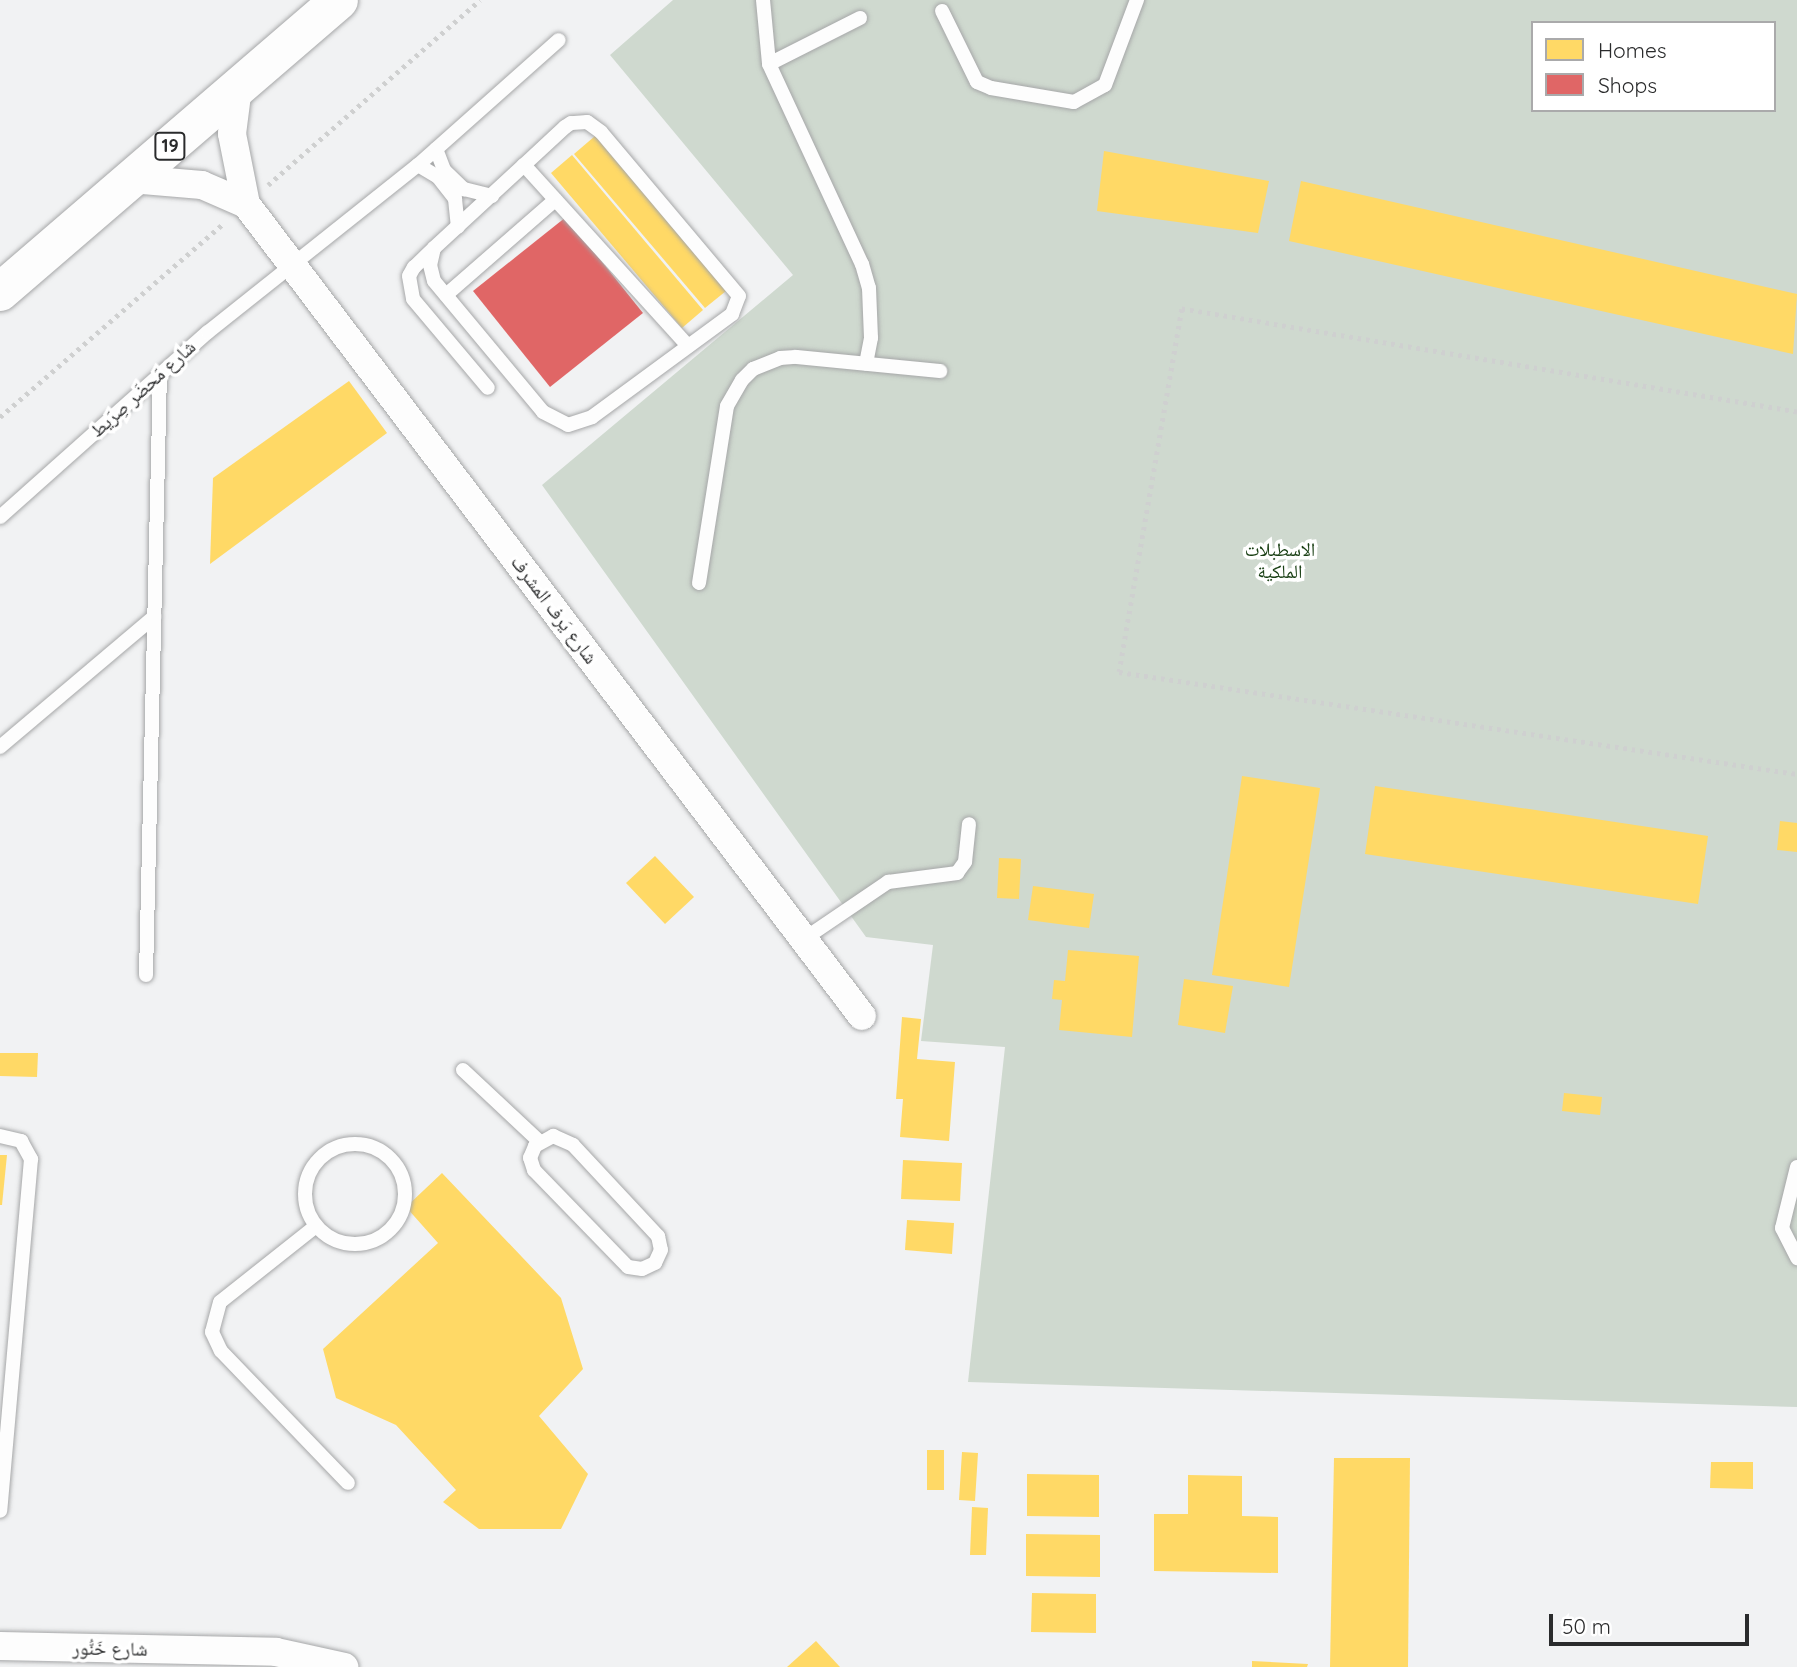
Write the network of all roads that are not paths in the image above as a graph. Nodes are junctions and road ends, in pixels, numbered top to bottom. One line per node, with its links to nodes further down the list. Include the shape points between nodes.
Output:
1 (339, 0): 8 (main road, 19)
2 (763, 0): 7 (lane)
3 (1137, 0): 4 (lane, via 1105,85 1074,102 976,82)
4 (942, 10)
5 (860, 18): 7 (lane)
6 (559, 40): 9 (lane, شارع مَحضَر صِرَيط)
7 (769, 64): 22 (lane, via 862,264 872,313)
8 (238, 87): 12 (main road, 19); 15 (street, شارع يَرف المشرف, via 233,146)
9 (436, 149): 10 (lane, شارع مَحضَر صِرَيط); 13 (lane, via 444,170 464,189)
10 (418, 164): 16 (lane, via 439,177 455,199); 18 (lane, شارع مَحضَر صِرَيط)
11 (524, 165): 13 (lane); 14 (lane); 21 (lane, via 571,122 587,122 601,132 739,296 732,314)
12 (131, 179): 15 (street, via 202,185); 19 (main road, 19)
13 (492, 195): 16 (lane)
14 (555, 200): 20 (lane); 21 (lane)
15 (246, 204): 18 (street, شارع يَرف المشرف)
16 (457, 226): 17 (lane)
17 (434, 248): 20 (lane, via 431,273); 25 (lane, via 414,267 409,290)
18 (290, 265): 24 (lane, شارع مَحضَر صِرَيط); 31 (street, شارع يَرف المشرف)
19 (0, 292)
20 (446, 295): 21 (lane, via 543,412 558,423 585,421)
21 (688, 346)
22 (866, 364): 23 (lane); 27 (lane, via 780,358 741,380 727,406)
23 (940, 371)
24 (160, 374): 26 (lane, شارع مَحضَر صِرَيط); 28 (lane)
25 (488, 388)
26 (0, 517)
27 (699, 583)
28 (155, 617): 29 (lane); 32 (lane)
29 (0, 747)
30 (969, 824): 31 (lane, via 967,855 957,873 888,882)
31 (804, 939): 33 (street, شارع يَرف المشرف)
32 (146, 975)
33 (862, 1016)
34 (463, 1070): 36 (lane)
35 (0, 1136): 41 (lane, via 21,1141 31,1159)
36 (538, 1141): 36 (lane, via 531,1164 547,1184 628,1267 642,1269 655,1263 661,1250 658,1236 582,1155 561,1137)
37 (1797, 1167): 39 (lane, via 1782,1228)
38 (316, 1226): 38 (lane, via 346,1244 370,1242 386,1234 398,1221 405,1189 390,1158 362,1144 336,1148 317,1161 304,1193); 40 (lane, via 220,1302 212,1332 221,1351)
39 (1797, 1258)
40 (348, 1483)
41 (0, 1511)
42 (0, 1646): 43 (street, شارع خَنُّور, via 276,1653 330,1660)
43 (344, 1667)

